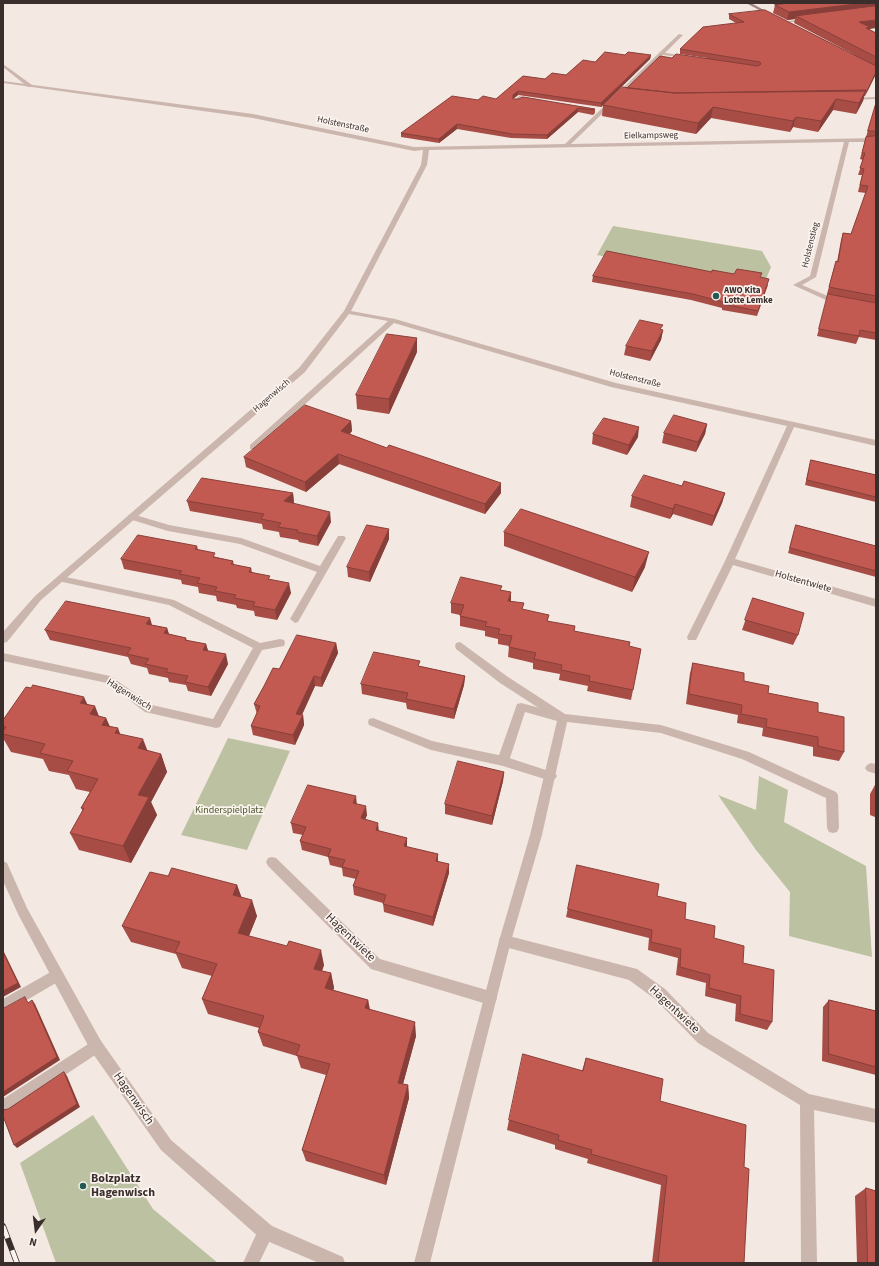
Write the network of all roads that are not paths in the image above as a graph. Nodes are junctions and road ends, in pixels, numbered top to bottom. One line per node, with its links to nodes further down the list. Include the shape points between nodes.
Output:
1 (748, 3): 3 (street)
2 (815, 18): 3 (street)
3 (785, 22): 4 (street)
4 (792, 26)
5 (681, 35): 6 (street)
6 (662, 53): 7 (street); 13 (street)
7 (692, 58)
8 (3, 65): 9 (street)
9 (10, 70): 10 (street); 12 (street)
10 (3, 74)
11 (3, 82): 12 (street, Holstenstraße)
12 (30, 86): 24 (street, Holstenstraße, via 253,116 402,148)
13 (620, 95): 14 (street); 20 (street)
14 (628, 96)
15 (876, 98): 16 (street)
16 (845, 99)
17 (516, 101): 18 (street, via 520,97)
18 (543, 101)
19 (595, 110): 20 (street)
20 (603, 111): 23 (street)
21 (847, 140): 22 (street, Eielkampsweg); 23 (street, Eielkampsweg); 25 (street, Holstenstieg, via 812,277 796,285 828,299)
22 (876, 140)
23 (566, 146): 24 (street, Eielkampsweg)
24 (426, 149): 26 (street, via 424,165)
25 (848, 302)
26 (347, 312): 27 (street, Holstenstraße); 31 (street, Hagenwisch, via 302,370)
27 (393, 320): 28 (street, Holstenstraße, via 614,385); 30 (street)
28 (791, 425): 29 (street, Holstenstraße); 33 (street)
29 (876, 443)
30 (253, 447)
31 (132, 517): 34 (street, via 168,528 241,541); 35 (street, Hagenwisch)
32 (341, 538): 34 (street)
33 (730, 561): 36 (street, Holstentwiete); 38 (street)
34 (323, 571): 37 (street)
35 (61, 579): 39 (street, Hagenwisch, via 38,598); 42 (street, via 171,602)
36 (876, 603)
37 (295, 619)
38 (692, 637)
39 (3, 639)
40 (280, 643): 42 (street)
41 (460, 646): 44 (street, via 504,680)
42 (258, 647): 43 (street, Hagenwisch, via 216,724 149,709 110,680)
43 (3, 657)
44 (563, 718): 46 (street, via 521,707); 47 (street); 48 (street, via 661,729 745,755 832,795)
45 (372, 722): 46 (street, via 431,745)
46 (503, 761): 47 (street)
47 (551, 776): 51 (street)
48 (833, 828)
49 (272, 862): 53 (street, Hagentwiete, via 376,964)
50 (3, 866): 52 (street, Hagenwisch, via 23,912 41,942)
51 (505, 940): 53 (street); 56 (street, Hagentwiete, via 632,974 660,994 703,1038)
52 (56, 975): 54 (street); 55 (street, Hagenwisch)
53 (490, 998): 62 (street)
54 (3, 1007)
55 (96, 1046): 57 (street); 59 (street, Hagenwisch, via 166,1145)
56 (807, 1101): 58 (street, Hagentwiete); 63 (street)
57 (6, 1106)
58 (876, 1116)
59 (266, 1232): 60 (street); 61 (street, Hagenwisch)
60 (251, 1263)
61 (337, 1263)
62 (422, 1263)
63 (809, 1263)

